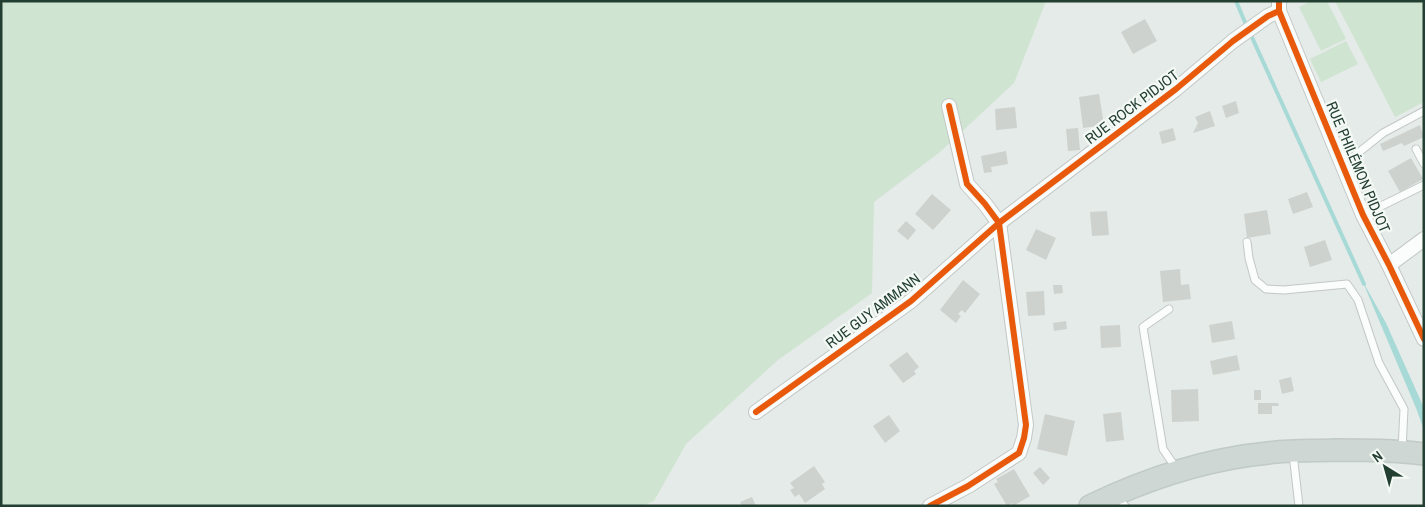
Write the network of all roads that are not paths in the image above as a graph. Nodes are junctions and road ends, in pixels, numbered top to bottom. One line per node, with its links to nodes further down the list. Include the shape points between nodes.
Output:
1 (1275, 9): 6 (street, RUE PHILÉMON PIDJOT); 9 (street, RUE ROCK PIDJOT, via 1176,89)
2 (949, 106): 9 (street, via 966,184)
3 (1424, 111): 6 (lane, via 1383,133)
4 (1416, 149): 5 (lane)
5 (1424, 164)
6 (1343, 166): 8 (street, RUE PHILÉMON PIDJOT)
7 (1424, 185): 8 (lane)
8 (1363, 215): 12 (street, RUE PHILÉMON PIDJOT)
9 (999, 223): 15 (street, RUE GUY AMMANN, via 911,301); 20 (street, via 1026,425 1024,438 1019,453)
10 (1424, 239): 12 (street)
11 (1247, 242): 17 (lane, via 1255,280 1266,289 1347,284 1358,300 1379,363 1404,408)
12 (1389, 265): 14 (street, RUE PHILÉMON PIDJOT)
13 (1169, 309): 18 (lane, via 1142,327 1163,449)
14 (1424, 339)
15 (756, 412)
16 (1293, 451): 17 (main road); 18 (main road, via 1268,452); 22 (lane)
17 (1416, 453)
18 (1178, 470): 19 (main road)
19 (1120, 500): 21 (main road)
20 (930, 506)
21 (1090, 506)
22 (1299, 506)

